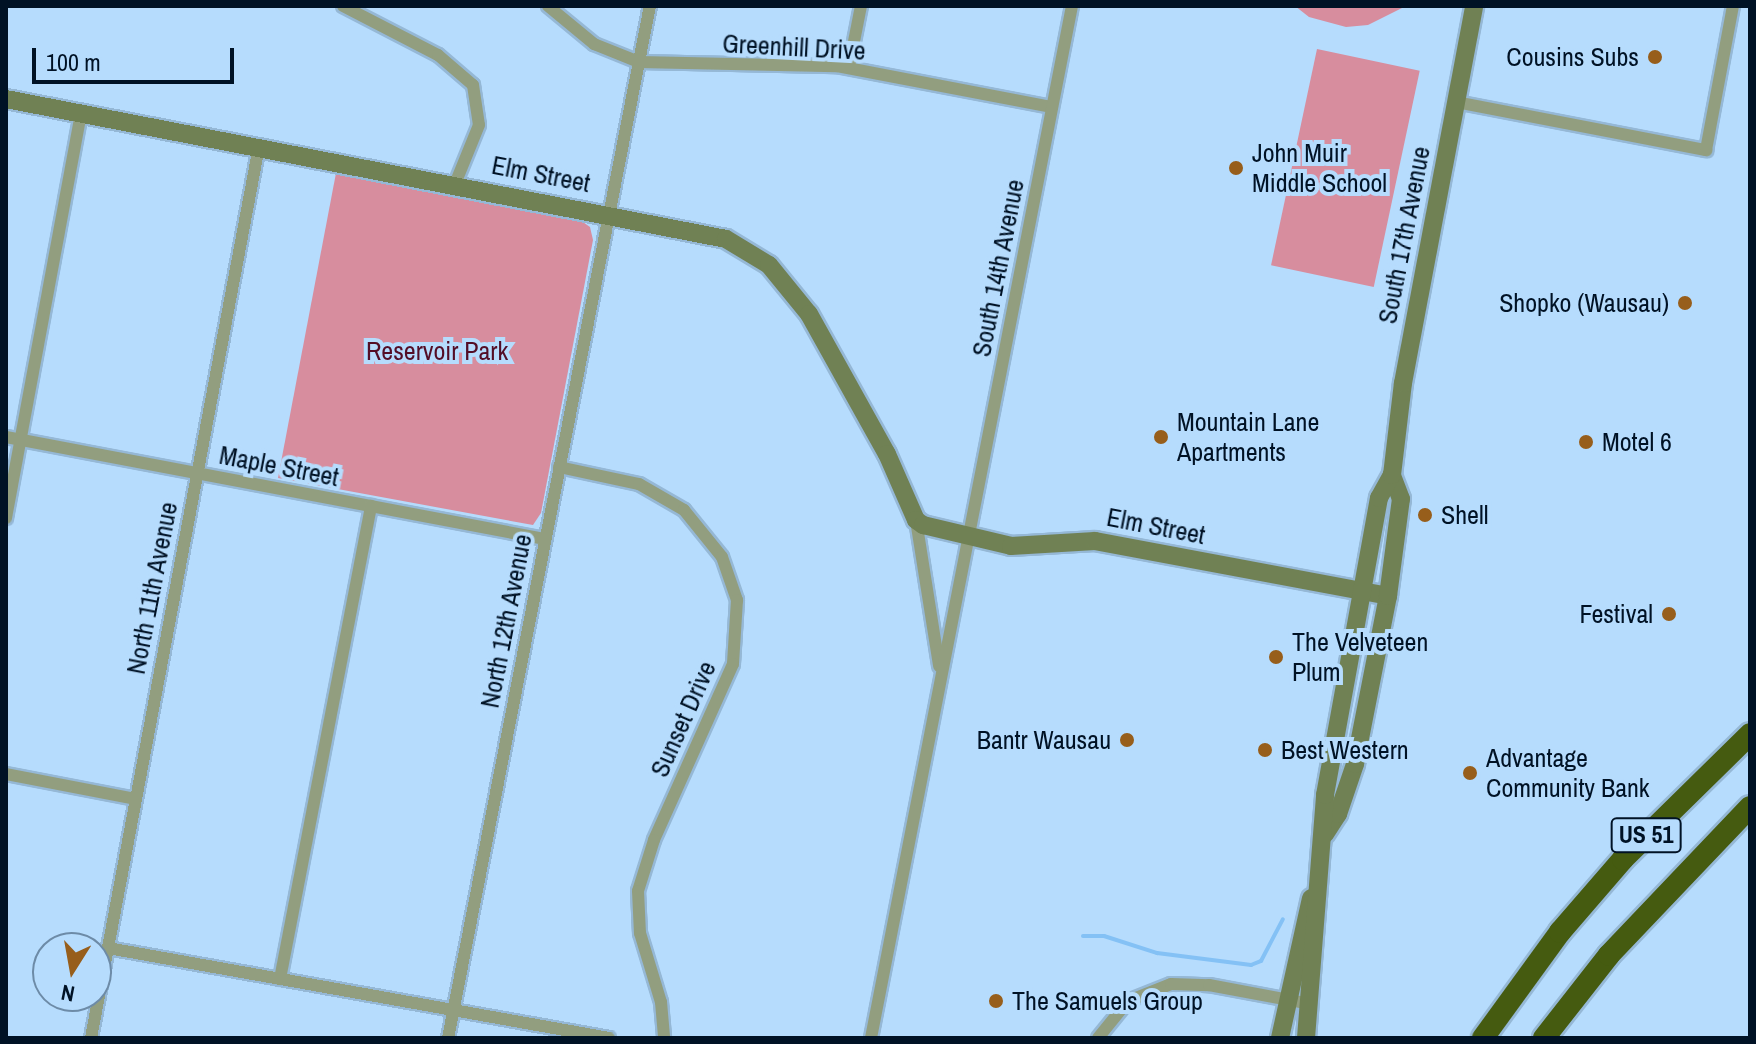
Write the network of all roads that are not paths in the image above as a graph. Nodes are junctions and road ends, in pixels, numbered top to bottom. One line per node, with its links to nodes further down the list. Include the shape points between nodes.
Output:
1 (343, 6): 15 (street, via 438,55 473,85 479,125)
2 (548, 6): 8 (street, Greenhill Drive, via 594,44)
3 (650, 6): 8 (street, North 12th Avenue)
4 (861, 6): 9 (street)
5 (1072, 6): 12 (street, South 14th Avenue)
6 (1474, 6): 11 (main road, South 17th Avenue)
7 (1733, 6): 11 (street, via 1706,150)
8 (639, 62): 9 (street, Greenhill Drive); 16 (street, North 12th Avenue)
9 (849, 67): 12 (street, Greenhill Drive)
10 (6, 99): 13 (main road, Elm Street)
11 (1456, 102): 21 (main road, South 17th Avenue, via 1403,383)
12 (1052, 107): 26 (street, South 14th Avenue)
13 (81, 113): 14 (main road, Elm Street); 18 (street)
14 (259, 146): 15 (main road, Elm Street); 20 (street, North 11th Avenue)
15 (455, 184): 16 (main road, Elm Street)
16 (609, 213): 19 (street, North 12th Avenue); 24 (main road, Elm Street, via 726,239 769,265 809,314 887,454)
17 (6, 437): 18 (street, Maple Street)
18 (21, 440): 20 (street, Maple Street); 23 (street)
19 (559, 467): 25 (street, North 12th Avenue); 47 (street, Sunset Drive, via 639,484 675,503 708,534 737,600 733,664 654,840 638,891 640,933 661,1002)
20 (196, 473): 22 (street, Maple Street); 32 (street, North 11th Avenue)
21 (1392, 475): 27 (main road, South 17th Avenue, via 1380,493); 28 (main road, South 17th Avenue, via 1401,499)
22 (371, 506): 25 (street, Maple Street); 39 (street)
23 (6, 518)
24 (916, 520): 26 (main road, Elm Street); 29 (street, Elm Street)
25 (545, 539): 42 (street, North 12th Avenue)
26 (967, 539): 27 (main road, Elm Street, via 1011,546 1095,541); 29 (street, South 14th Avenue)
27 (1364, 592): 28 (main road, Elm Street); 34 (main road, South 17th Avenue, via 1325,795)
28 (1388, 596): 34 (main road, South 17th Avenue, via 1355,764 1338,814)
29 (941, 676): 48 (street, South 14th Avenue)
30 (1750, 734): 52 (highway, US 51, via 1614,870 1541,957)
31 (6, 774): 32 (street)
32 (136, 799): 37 (street, North 11th Avenue)
33 (1750, 807): 36 (highway, US 51)
34 (1325, 834): 35 (main road)
35 (1317, 880): 40 (main road); 41 (main road)
36 (1641, 921): 53 (highway, US 51); 54 (highway)
37 (111, 932)
38 (112, 949): 39 (street)
39 (280, 979): 42 (street)
40 (1287, 1000): 41 (street); 49 (street, via 1197,984 1162,985 1122,1006); 50 (main road)
41 (1311, 1004): 51 (main road)
42 (452, 1010): 45 (street, North 12th Avenue); 46 (street)
43 (96, 1012): 44 (street, North 11th Avenue)
44 (91, 1038)
45 (448, 1038)
46 (609, 1038)
47 (664, 1038)
48 (871, 1038)
49 (1098, 1038)
50 (1280, 1038)
51 (1306, 1038)
52 (1483, 1038)
53 (1544, 1038)
54 (1563, 1038)

